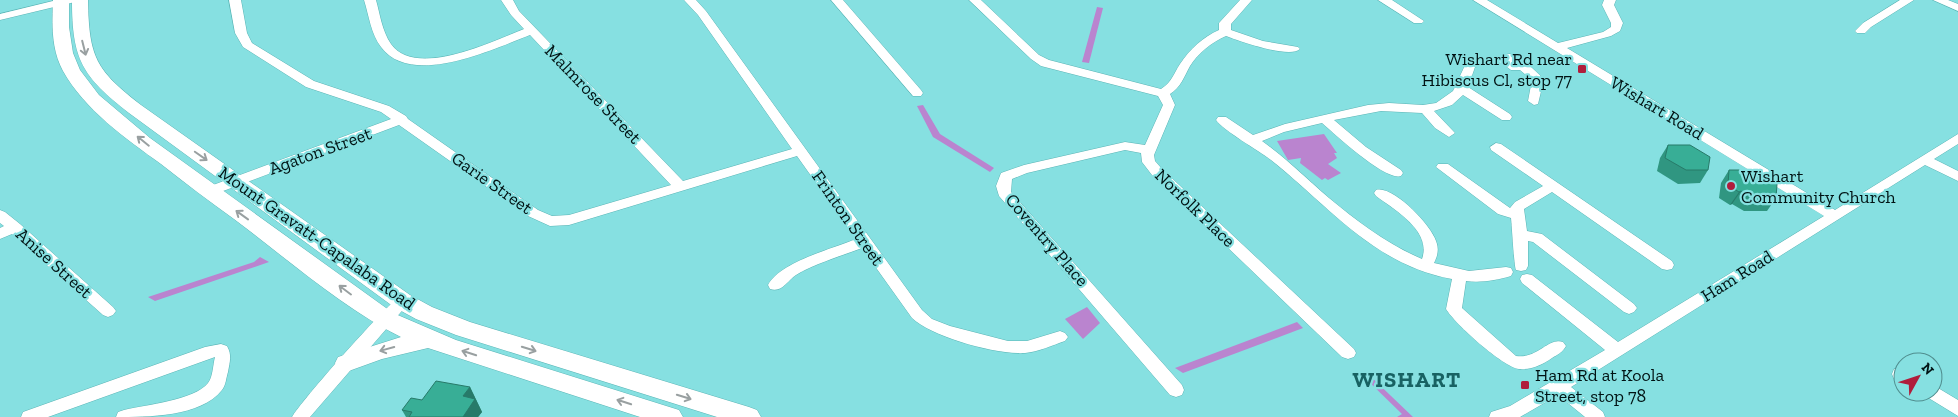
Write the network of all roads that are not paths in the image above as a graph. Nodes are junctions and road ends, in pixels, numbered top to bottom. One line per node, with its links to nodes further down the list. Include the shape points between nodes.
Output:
1 (80, 0): 42 (highway, Mount Gravatt-Capalaba Road, one-way to 42, via 82,39 95,74 135,109)
2 (235, 0): 29 (street, Garie Street, via 244,40 255,50 310,84 374,104)
3 (370, 0): 18 (street, via 390,50 411,60 440,62 458,58)
4 (507, 0): 18 (street, Malmrose Street)
5 (690, 0): 37 (street, Frinton Street)
6 (837, 0): 24 (street)
7 (975, 0): 25 (street, via 1045,63)
8 (1246, 0): 20 (street, via 1225,23)
9 (1384, 0): 17 (street)
10 (1479, 0): 21 (street, Wishart Road)
11 (1610, 0): 21 (street, via 1608,5 1617,24 1616,29)
12 (1939, 0): 15 (street)
13 (64, 1): 16 (street); 45 (highway, Mount Gravatt-Capalaba Road, one-way to 13, via 126,127 79,82 62,48)
14 (1902, 1): 19 (street)
15 (1958, 8)
16 (0, 17)
17 (1418, 21)
18 (532, 30): 44 (street, Malmrose Street)
19 (1861, 31)
20 (1225, 32): 22 (street, via 1261,44); 25 (street, via 1211,38 1186,64 1176,86)
21 (1557, 47): 49 (street, Wishart Road)
22 (1294, 49)
23 (1461, 88): 26 (street, via 1472,64 1520,58 1526,63 1524,67 1538,79); 27 (street, via 1446,103); 28 (street)
24 (917, 92)
25 (1164, 93): 36 (street, Norfolk Place, via 1170,105)
26 (1534, 101)
27 (1425, 109): 30 (street, via 1380,107); 32 (street)
28 (1506, 117)
29 (402, 119): 42 (street, Agaton Street); 44 (street, Garie Street, via 533,213 550,221 569,220)
30 (1325, 119): 34 (street, via 1277,129); 40 (street, via 1361,150)
31 (1222, 120): 34 (street)
32 (1449, 133)
33 (1958, 138): 38 (street, Ham Road)
34 (1252, 141): 55 (street, via 1368,238)
35 (1496, 147): 43 (street)
36 (1149, 150): 67 (street, Norfolk Place, via 1148,162 1157,172); 70 (street, Coventry Place, via 1125,146 1024,169 1006,176 1002,186 1004,193)
37 (800, 151): 44 (street, Garie Street); 53 (street, Frinton Street)
38 (1924, 159): 41 (street); 49 (street, Ham Road)
39 (1443, 167): 47 (street, via 1503,211)
40 (1396, 173)
41 (1958, 177)
42 (237, 181): 45 (street, Agaton Street); 59 (highway, Mount Gravatt-Capalaba Road)
43 (1553, 186): 47 (street, via 1520,204); 54 (street)
44 (681, 187)
45 (210, 191): 62 (highway, Mount Gravatt-Capalaba Road, one-way to 45)
46 (1381, 193): 55 (street, via 1413,217 1425,233 1431,251)
47 (1517, 214): 52 (street)
48 (0, 215): 50 (street, Anise Street)
49 (1835, 216): 66 (street, Ham Road)
50 (15, 226): 51 (street); 61 (street, Anise Street)
51 (0, 234)
52 (1520, 235): 60 (street, via 1537,238); 66 (street, via 1524,272)
53 (864, 241): 58 (street, via 791,271); 63 (street, Frinton Street, via 908,303 927,323 1008,346 1027,347)
54 (1667, 265)
55 (1426, 266): 57 (street)
56 (1506, 272): 57 (street, via 1484,276)
57 (1460, 275): 65 (street, via 1454,309 1512,360 1531,363)
58 (774, 285)
59 (402, 301): 62 (street); 78 (highway, Mount Gravatt-Capalaba Road, one-way to 78, via 464,329)
60 (1629, 308)
61 (108, 312)
62 (385, 318): 64 (highway, Mount Gravatt-Capalaba Road); 68 (street)
63 (1060, 338)
64 (428, 339): 68 (highway, one-way to 68); 77 (highway, Mount Gravatt-Capalaba Road, one-way to 64)
65 (1558, 346)
66 (1617, 350): 69 (street, Ham Road)
67 (1348, 353)
68 (346, 363): 76 (street)
69 (1560, 386): 73 (street, Ham Road); 80 (street)
70 (1176, 390)
71 (1943, 399): 72 (street)
72 (1958, 409)
73 (1513, 415): 79 (street, Ham Road)
74 (29, 417): 75 (street, via 220,350 223,355 217,385 206,395 190,402)
75 (124, 417)
76 (300, 417)
77 (670, 417)
78 (749, 417)
79 (1497, 417)
80 (1597, 417)

